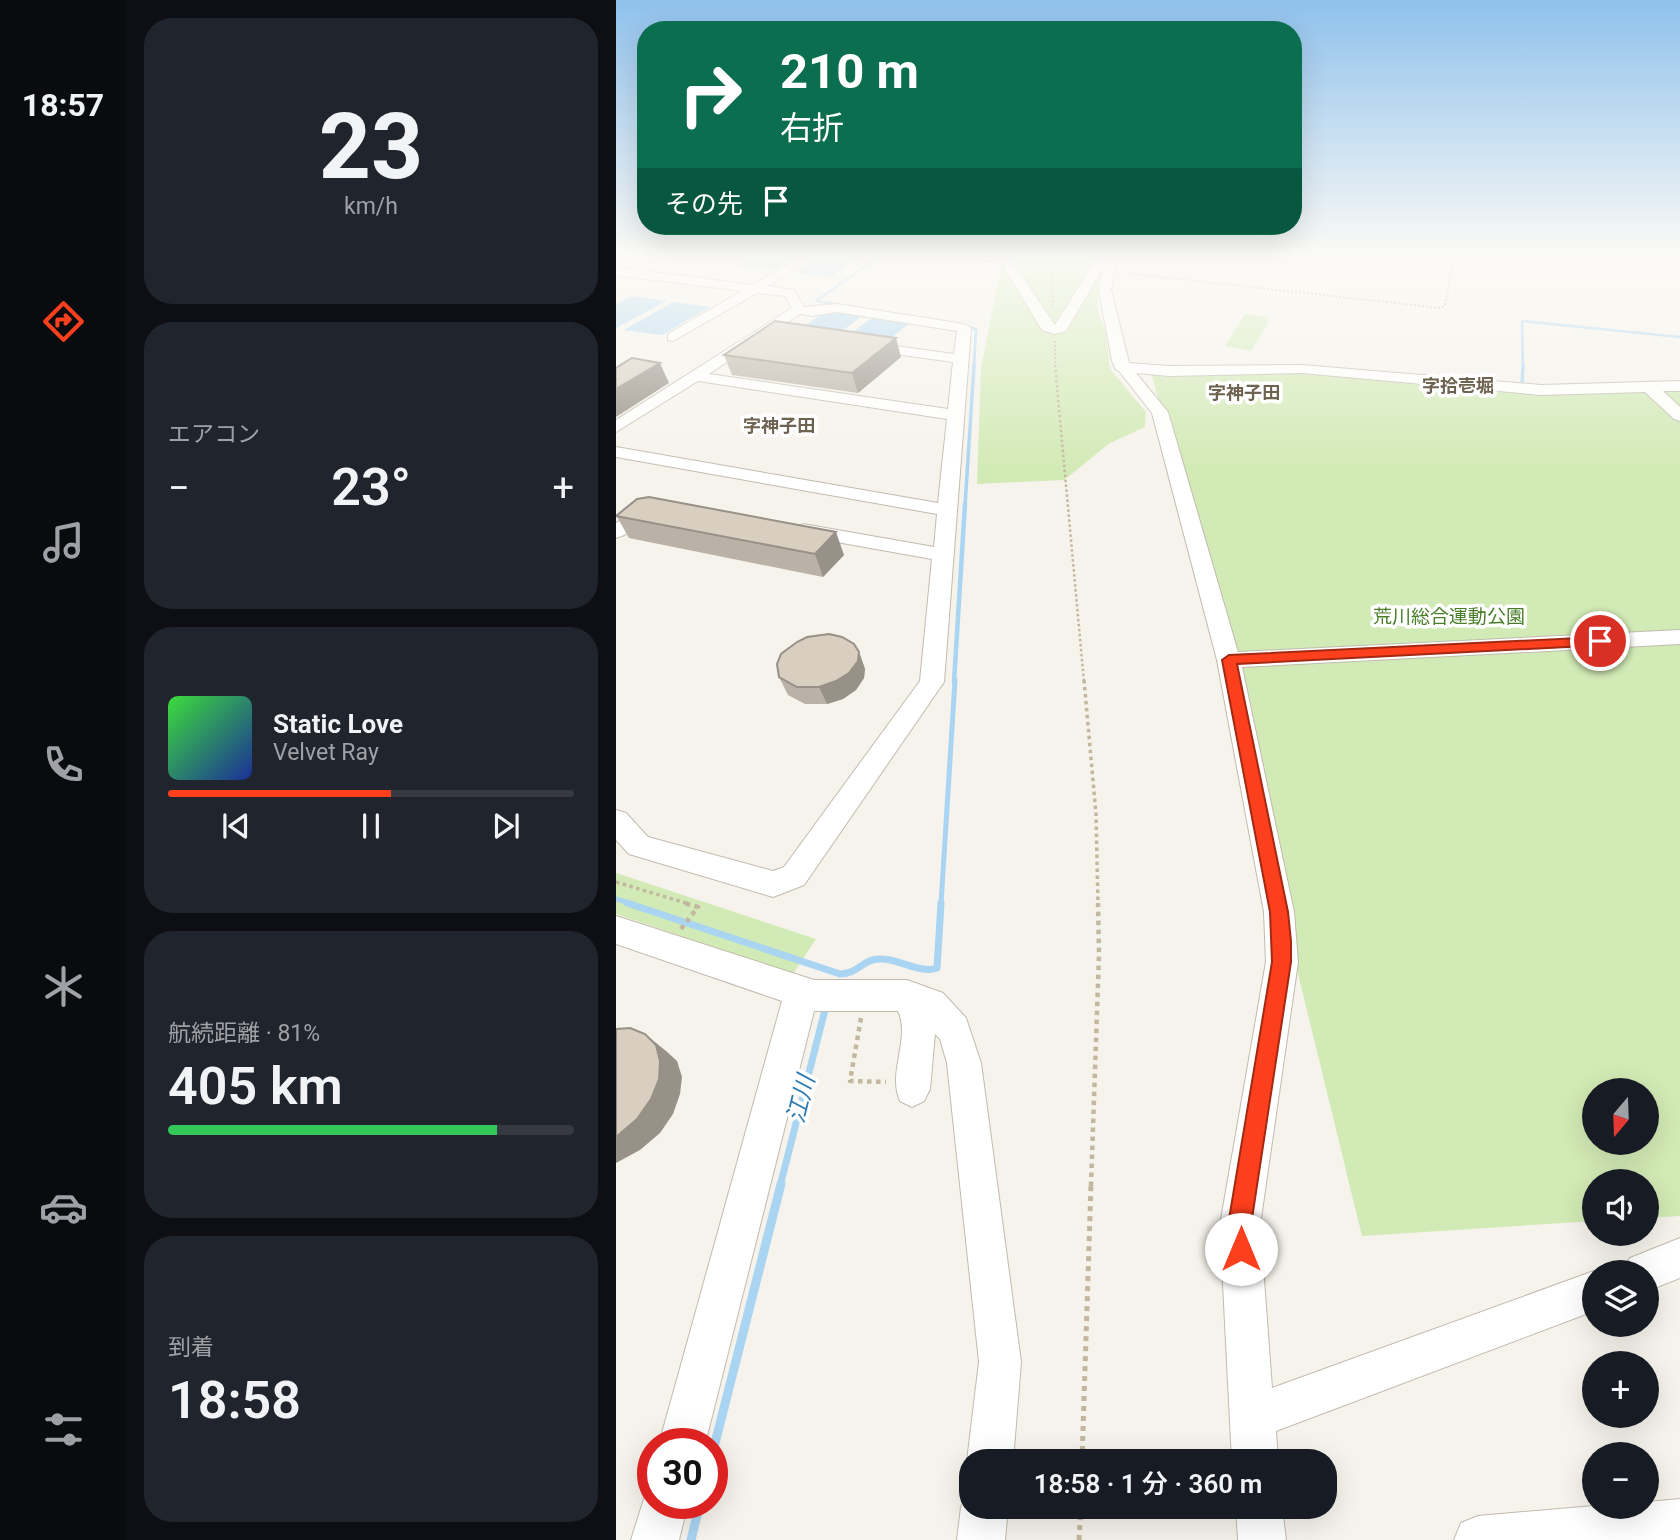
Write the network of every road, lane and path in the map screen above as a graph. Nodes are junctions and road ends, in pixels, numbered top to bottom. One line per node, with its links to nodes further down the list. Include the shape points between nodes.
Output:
1 (688, 328): 10 (street)
2 (770, 328): 8 (street)
3 (963, 328): 12 (street)
4 (1050, 328): 7 (street)
5 (1061, 328): 7 (street)
6 (1113, 328): 13 (street)
7 (1055, 329): 42 (path, via 1056,384 1096,814 1099,954)
8 (764, 332): 9 (street); 14 (street)
9 (790, 335)
10 (673, 337)
11 (856, 344): 12 (street)
12 (961, 359): 17 (street)
13 (1121, 367): 16 (street, via 1303,369 1541,390); 28 (street, via 1160,412)
14 (694, 376): 17 (street); 19 (street)
15 (1680, 386): 16 (street)
16 (1648, 387): 18 (street)
17 (956, 415): 22 (street)
18 (1680, 416)
19 (616, 427)
20 (616, 452): 22 (street)
21 (666, 509): 23 (street)
22 (947, 510): 26 (street)
23 (627, 512): 25 (street)
24 (785, 526): 26 (street)
25 (616, 532)
26 (943, 555): 29 (street, via 932,682 794,876 773,884 639,846)
27 (1680, 638): 28 (street)
28 (1229, 660): 39 (street, via 1279,912 1282,962 1240,1225)
29 (616, 821)
30 (616, 882): 32 (path, via 698,907)
31 (616, 930): 34 (street)
32 (678, 933)
33 (907, 995): 34 (street); 35 (street, via 920,1022); 41 (street, via 930,1004 943,1016 954,1030 964,1063 1000,1362)
34 (827, 999): 35 (path, via 861,1020 849,1081); 40 (street, via 798,1009)
35 (913, 1085)
36 (1680, 1258): 37 (street)
37 (1659, 1266)
38 (1582, 1295): 39 (street)
39 (1252, 1418): 43 (street)
40 (686, 1428)
41 (991, 1449)
42 (1082, 1449)
43 (1254, 1449)
44 (661, 1519): 49 (street)
45 (984, 1519): 50 (street)
46 (1080, 1519): 51 (path)
47 (1260, 1519): 52 (street)
48 (1680, 1523): 53 (street)
49 (655, 1540)
50 (981, 1540)
51 (1079, 1540)
52 (1262, 1540)
53 (1478, 1540)

